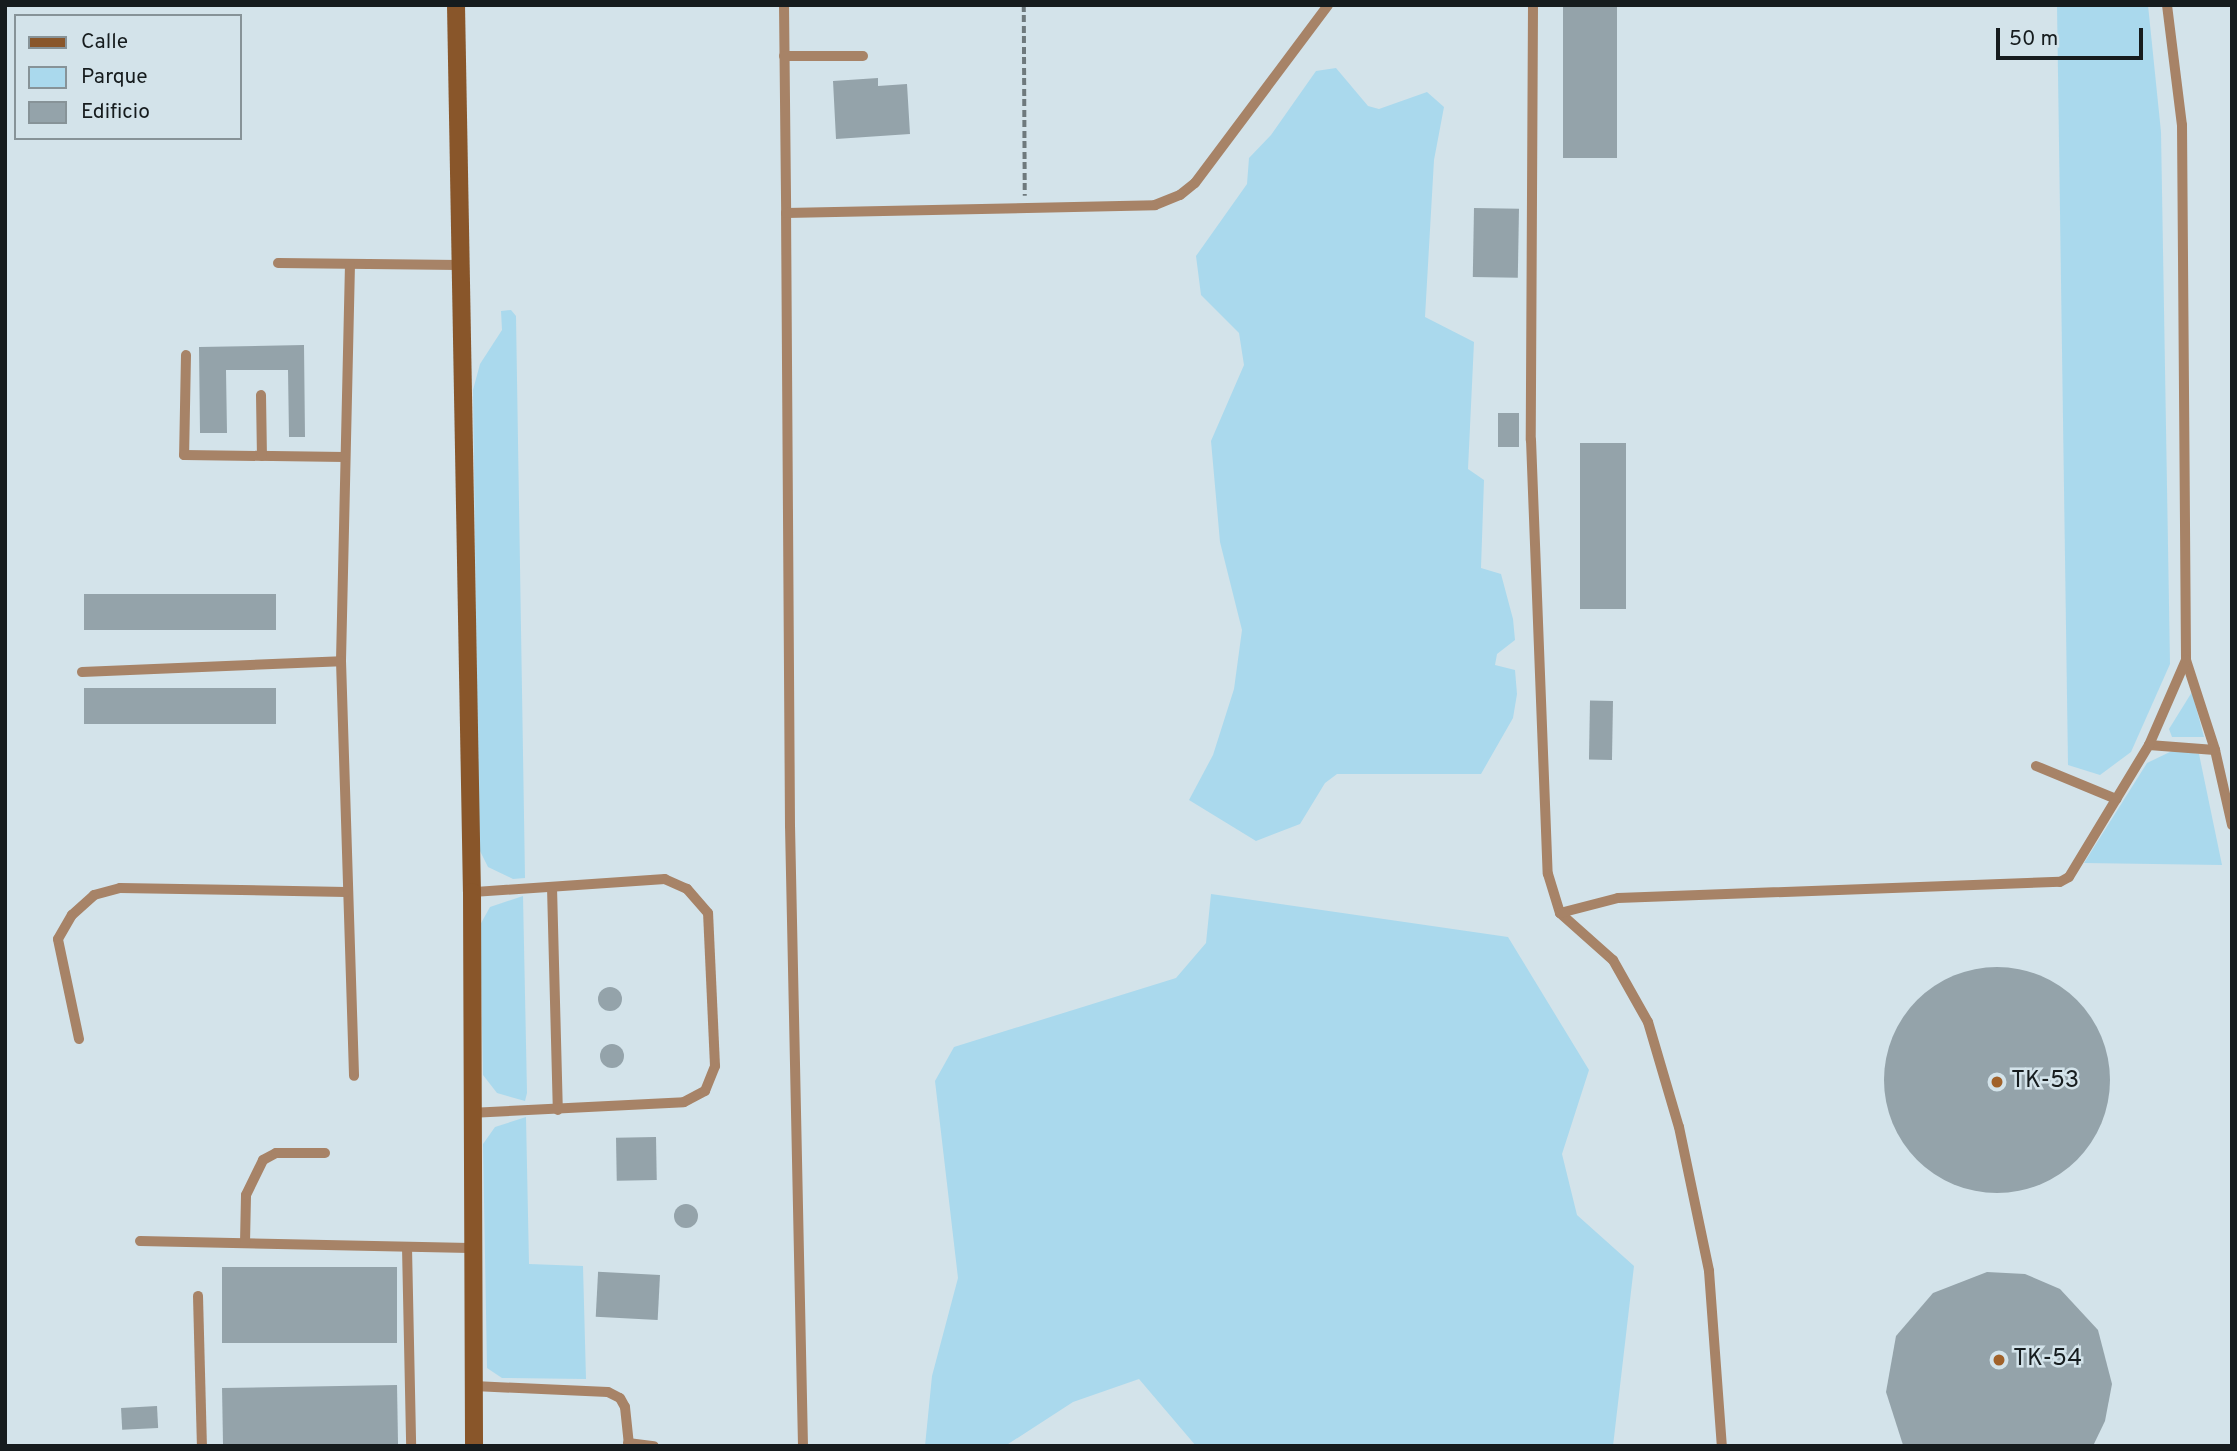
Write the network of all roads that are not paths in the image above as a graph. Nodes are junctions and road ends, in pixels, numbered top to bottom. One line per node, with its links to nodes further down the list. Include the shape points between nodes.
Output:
1 (456, 5): 11 (street)
2 (783, 5): 6 (lane)
3 (1328, 5): 8 (lane, via 1195,183 1155,205)
4 (1533, 5): 27 (lane, via 1531,440 1548,874)
5 (2167, 5): 16 (lane, via 2182,125)
6 (784, 56): 7 (lane); 8 (lane)
7 (863, 56)
8 (786, 213): 44 (lane, via 791,839)
9 (278, 263): 10 (lane)
10 (350, 264): 11 (lane); 15 (lane)
11 (459, 265): 26 (street)
12 (186, 355): 14 (lane, via 184,455)
13 (261, 395): 14 (lane)
14 (262, 456): 15 (lane)
15 (345, 457): 17 (lane)
16 (2186, 660): 19 (lane); 20 (lane)
17 (341, 661): 18 (lane); 25 (lane)
18 (82, 672)
19 (2149, 746): 20 (lane); 22 (lane)
20 (2215, 750): 23 (lane)
21 (2036, 766): 22 (lane)
22 (2116, 799): 27 (lane, via 2069,877 2060,882 1618,898)
23 (2232, 825)
24 (552, 887): 26 (lane); 30 (lane); 30 (lane, via 665,879 687,889 708,913 715,1066 705,1091 684,1102)
25 (346, 892): 28 (lane, via 120,888 94,895 72,915 58,939); 29 (lane)
26 (472, 892): 31 (street)
27 (1560, 913): 45 (lane, via 1593,939 1626,978 1648,1022 1668,1087 1709,1271)
28 (79, 1039)
29 (354, 1076)
30 (558, 1110): 31 (lane)
31 (470, 1112): 36 (street)
32 (325, 1153): 34 (lane, via 276,1153 263,1160 246,1195)
33 (140, 1241): 34 (lane)
34 (245, 1243): 35 (lane)
35 (407, 1247): 36 (lane); 41 (lane)
36 (470, 1248): 38 (street)
37 (198, 1296): 40 (lane)
38 (474, 1386): 39 (lane, via 608,1392 625,1407); 42 (street)
39 (629, 1444): 43 (lane)
40 (202, 1446)
41 (411, 1446)
42 (474, 1446)
43 (654, 1446)
44 (803, 1446)
45 (1722, 1446)

